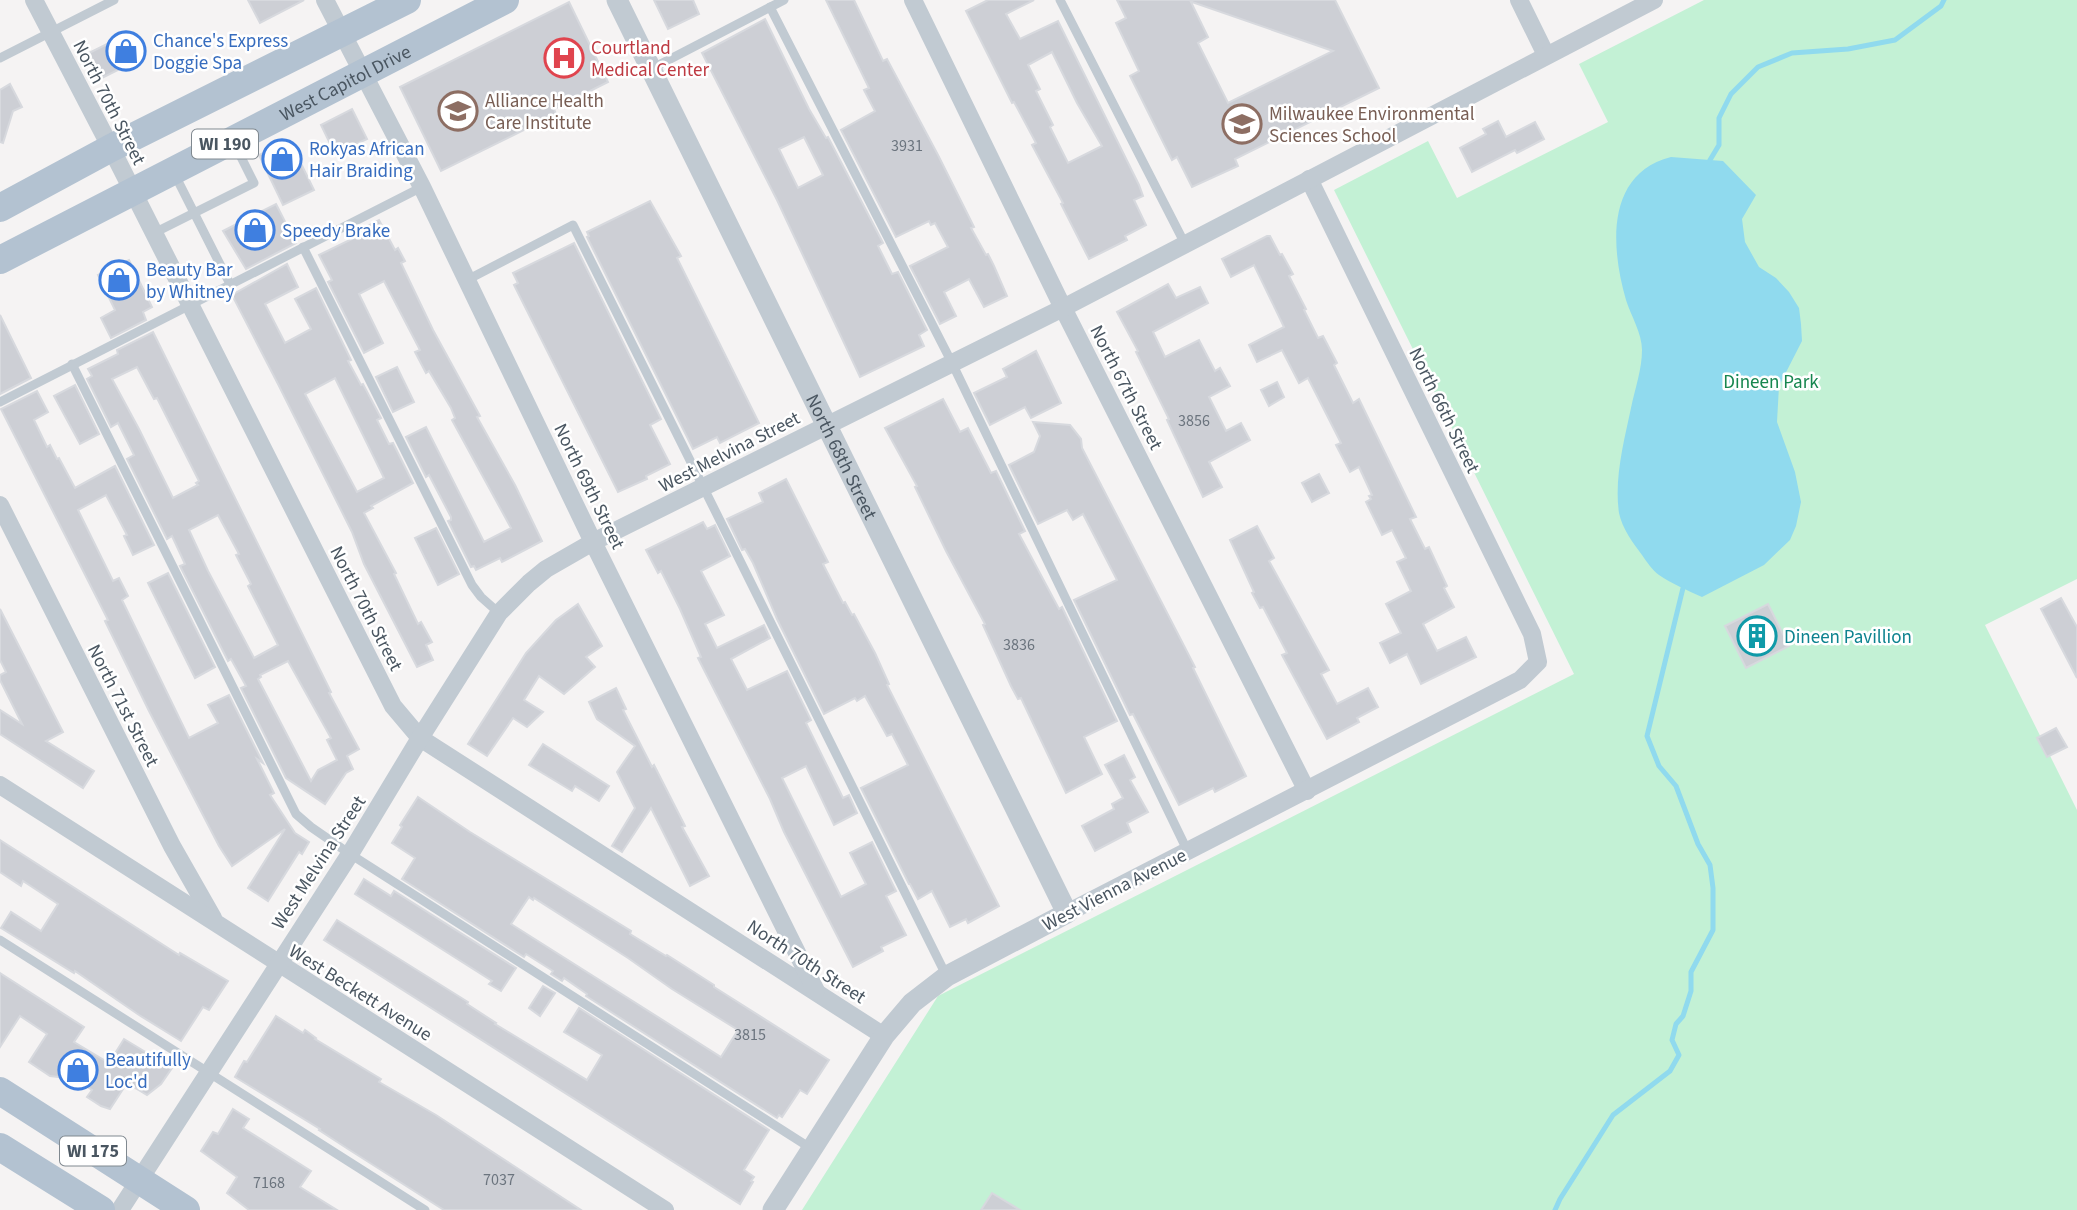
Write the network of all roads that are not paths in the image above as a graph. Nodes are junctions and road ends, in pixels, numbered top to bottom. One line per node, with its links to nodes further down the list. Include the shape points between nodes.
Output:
1 (34, 0): 15 (street, North 70th Street)
2 (114, 0): 15 (lane)
3 (325, 0): 16 (street, North 69th Street)
4 (407, 0): 16 (main road, WI 190)
5 (463, 0): 14 (main road, via 453,12)
6 (505, 0): 14 (main road, West Capitol Drive / WI 190)
7 (617, 0): 19 (street, North 68th Street)
8 (783, 0): 13 (lane)
9 (913, 0): 36 (street, North 67th Street)
10 (1060, 0): 30 (lane)
11 (1518, 0): 17 (street)
12 (1654, 0): 17 (street, West Melvina Street)
13 (770, 7): 19 (lane); 37 (lane)
14 (450, 29): 20 (main road, West Capitol Drive / WI 190)
15 (51, 33): 18 (lane); 22 (street, North 70th Street)
16 (341, 33): 20 (street, North 69th Street); 22 (main road, WI 190)
17 (1546, 55): 24 (street, West Melvina Street)
18 (0, 58)
19 (651, 69): 40 (street, North 68th Street)
20 (363, 74): 21 (main road, West Capitol Drive / WI 190); 25 (street, North 69th Street)
21 (232, 140): 23 (main road, West Capitol Drive / WI 190); 28 (lane, via 254,183)
22 (111, 148): 26 (street, North 70th Street); 27 (main road, WI 190)
23 (173, 170): 26 (main road, West Capitol Drive / WI 190); 28 (lane)
24 (1308, 178): 30 (street, West Melvina Street); 45 (street, North 66th Street, via 1532,634)
25 (422, 187): 31 (lane); 33 (street, North 69th Street)
26 (133, 191): 29 (street, North 70th Street); 32 (main road, West Capitol Drive / WI 190)
27 (0, 208)
28 (195, 213): 29 (lane); 34 (lane)
29 (154, 233): 35 (street, North 70th Street)
30 (1185, 244): 36 (street, West Melvina Street)
31 (303, 247): 34 (lane); 44 (lane, via 472,585)
32 (0, 260)
33 (467, 280): 41 (lane, via 573,225); 43 (street, North 69th Street)
34 (230, 284): 35 (lane)
35 (190, 304): 38 (lane); 46 (street, North 70th Street, via 393,706)
36 (1063, 308): 37 (street, West Melvina Street); 48 (street, North 67th Street)
37 (951, 363): 40 (street, West Melvina Street); 49 (lane)
38 (72, 364): 39 (lane); 50 (lane, via 296,814)
39 (0, 402)
40 (828, 425): 41 (street, West Melvina Street); 51 (street, North 68th Street)
41 (702, 487): 43 (street, West Melvina Street); 55 (lane)
42 (0, 505): 52 (street, North 71st Street, via 172,846)
43 (593, 542): 44 (street, West Melvina Street, via 537,576); 56 (street, North 69th Street)
44 (499, 613): 46 (street, West Melvina Street)
45 (1538, 662): 48 (street, West Vienna Avenue, via 1520,680)
46 (419, 738): 50 (street, West Melvina Street); 56 (street, North 70th Street)
47 (0, 785): 52 (street, West Beckett Avenue)
48 (1307, 791): 49 (street, West Vienna Avenue)
49 (1188, 852): 51 (street, West Vienna Avenue)
50 (350, 854): 54 (street, West Melvina Street); 61 (lane)
51 (1067, 913): 55 (street, West Vienna Avenue)
52 (215, 921): 54 (street, West Beckett Avenue)
53 (0, 940): 58 (lane)
54 (278, 964): 58 (street, West Melvina Street); 67 (street, West Beckett Avenue)
55 (947, 976): 57 (street, West Vienna Avenue, via 912,1003)
56 (816, 991): 57 (street, North 70th Street)
57 (884, 1035): 61 (street, West Vienna Avenue)
58 (208, 1072): 62 (street, West Melvina Street); 66 (lane)
59 (0, 1091): 62 (main road, WI 175)
60 (0, 1147): 63 (main road, WI 175)
61 (812, 1149): 68 (street, West Vienna Avenue)
62 (139, 1180): 64 (street, West Melvina Street); 65 (main road, WI 175)
63 (101, 1210)
64 (120, 1210)
65 (186, 1210)
66 (425, 1210)
67 (666, 1210)
68 (773, 1210)

